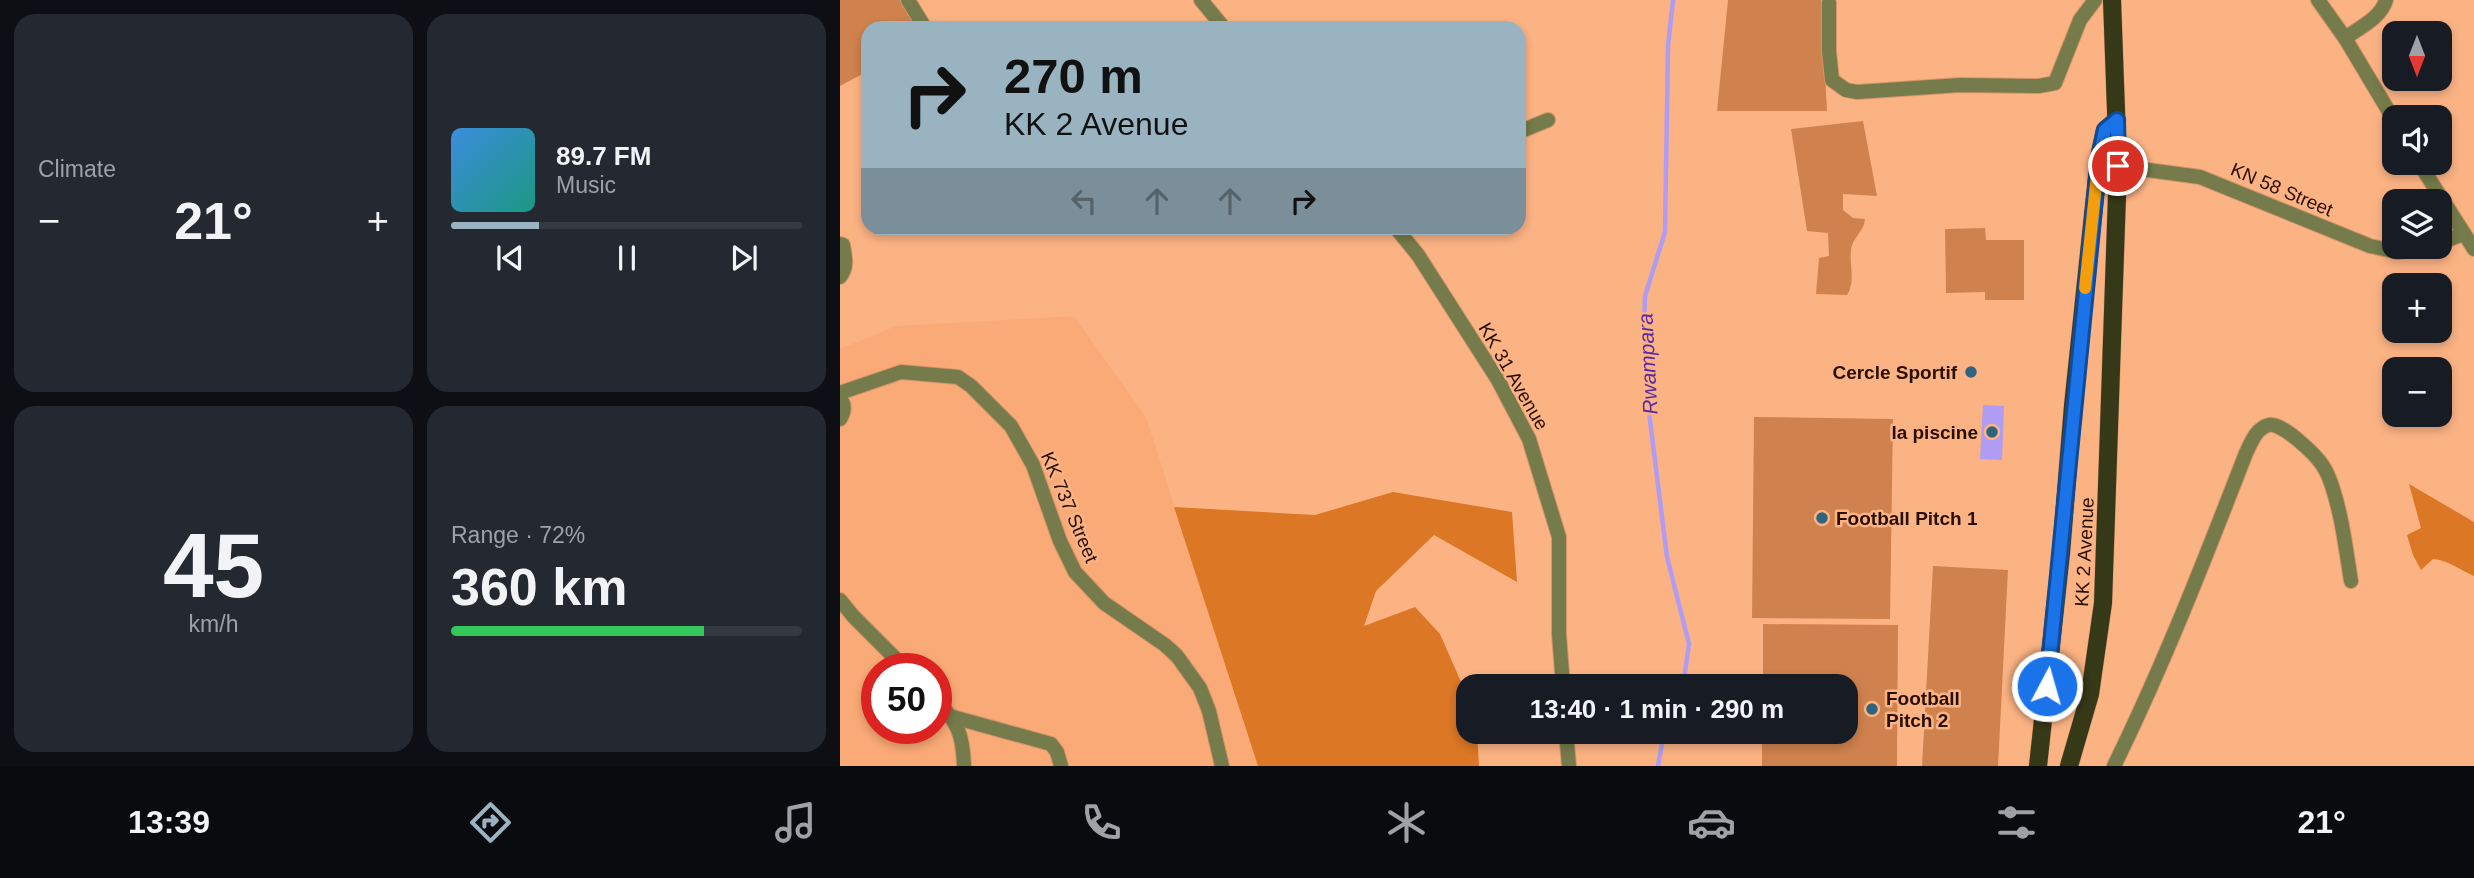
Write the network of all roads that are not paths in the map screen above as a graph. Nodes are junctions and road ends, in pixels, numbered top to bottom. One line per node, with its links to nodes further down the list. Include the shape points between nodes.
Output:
1 (908, 0): 8 (street)
2 (1201, 0): 9 (street)
3 (2095, 0): 7 (street, via 2080,20 2055,83 1857,92 1832,80)
4 (2112, 0): 13 (main road, KK 2 Avenue)
5 (2318, 0): 10 (street)
6 (2386, 0): 10 (street, via 2374,17)
7 (1829, 3)
8 (921, 21)
9 (1218, 21)
10 (2345, 37): 11 (street)
11 (2385, 105)
12 (1549, 120): 14 (street)
13 (2117, 120): 15 (main road, KK 2 Avenue); 37 (main road, via 2105,130 2099,158)
14 (1526, 129)
15 (2118, 166): 21 (street, KN 58 Street, via 2200,177); 38 (main road, KK 2 Avenue, via 2103,603 2090,694)
16 (2426, 175): 17 (street)
17 (2463, 234): 19 (street); 22 (street)
18 (1402, 235): 30 (street, KK 31 Avenue, via 1498,380 1530,439 1559,537)
19 (2452, 238)
20 (840, 244): 23 (street, via 846,263)
21 (2382, 249)
22 (2474, 249)
23 (840, 277)
24 (840, 393): 35 (street, KK 737 Street, via 901,372 958,377 971,386 1010,426 1033,465 1075,572 1104,603 1165,645 1188,670 1209,711)
25 (840, 399): 26 (street, via 844,412)
26 (840, 419)
27 (2351, 581): 39 (street, via 2338,508 2323,466 2284,429 2268,425 2260,429 2246,453 2144,706)
28 (840, 600): 29 (street)
29 (891, 653)
30 (1562, 674)
31 (953, 717): 33 (street, via 961,735); 34 (street, via 1051,744)
32 (1567, 744): 36 (street)
33 (964, 766)
34 (1061, 766)
35 (1222, 766)
36 (1569, 766)
37 (2038, 766)
38 (2069, 766)
39 (2114, 766)

